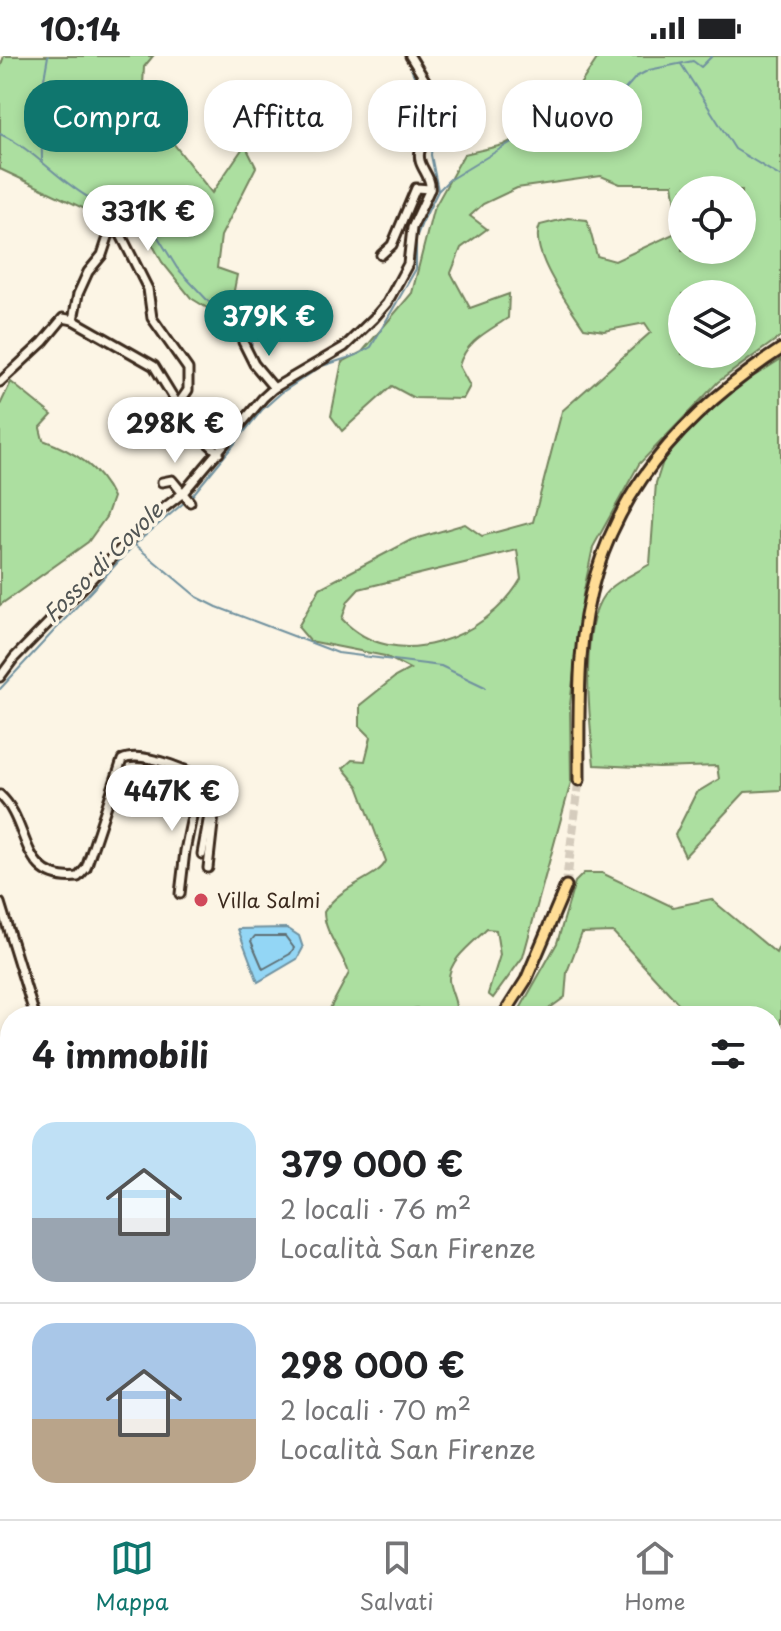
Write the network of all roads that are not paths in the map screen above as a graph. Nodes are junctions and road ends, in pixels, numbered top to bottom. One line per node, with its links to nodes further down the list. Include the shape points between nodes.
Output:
1 (410, 56): 2 (street, via 443,109 420,149)
2 (430, 189): 3 (street, via 416,188 392,245); 8 (street, via 412,228 408,264 387,303 344,347)
3 (381, 255)
4 (73, 320): 7 (street, via 63,318); 9 (street, via 154,366); 9 (street, via 78,294 98,264 110,231 120,233 148,289 152,318 188,369 188,390)
5 (243, 342): 8 (street)
6 (781, 349): 15 (main road, via 711,398 673,438 632,491 599,559 581,655)
7 (0, 382)
8 (274, 388): 10 (street)
9 (179, 403): 10 (street, via 192,428)
10 (219, 453): 12 (street)
11 (162, 482): 12 (street, via 172,480)
12 (186, 498): 13 (street, via 131,538)
13 (0, 677)
14 (200, 777): 16 (street); 17 (street, via 141,757 122,760 84,873 70,878 34,862 10,805); 21 (street)
15 (579, 780)
16 (214, 786): 18 (street); 19 (street, via 218,808)
17 (0, 795)
18 (202, 854)
19 (208, 868)
20 (566, 886): 24 (main road)
21 (180, 894)
22 (0, 903): 23 (street)
23 (32, 1006)
24 (509, 1006)

